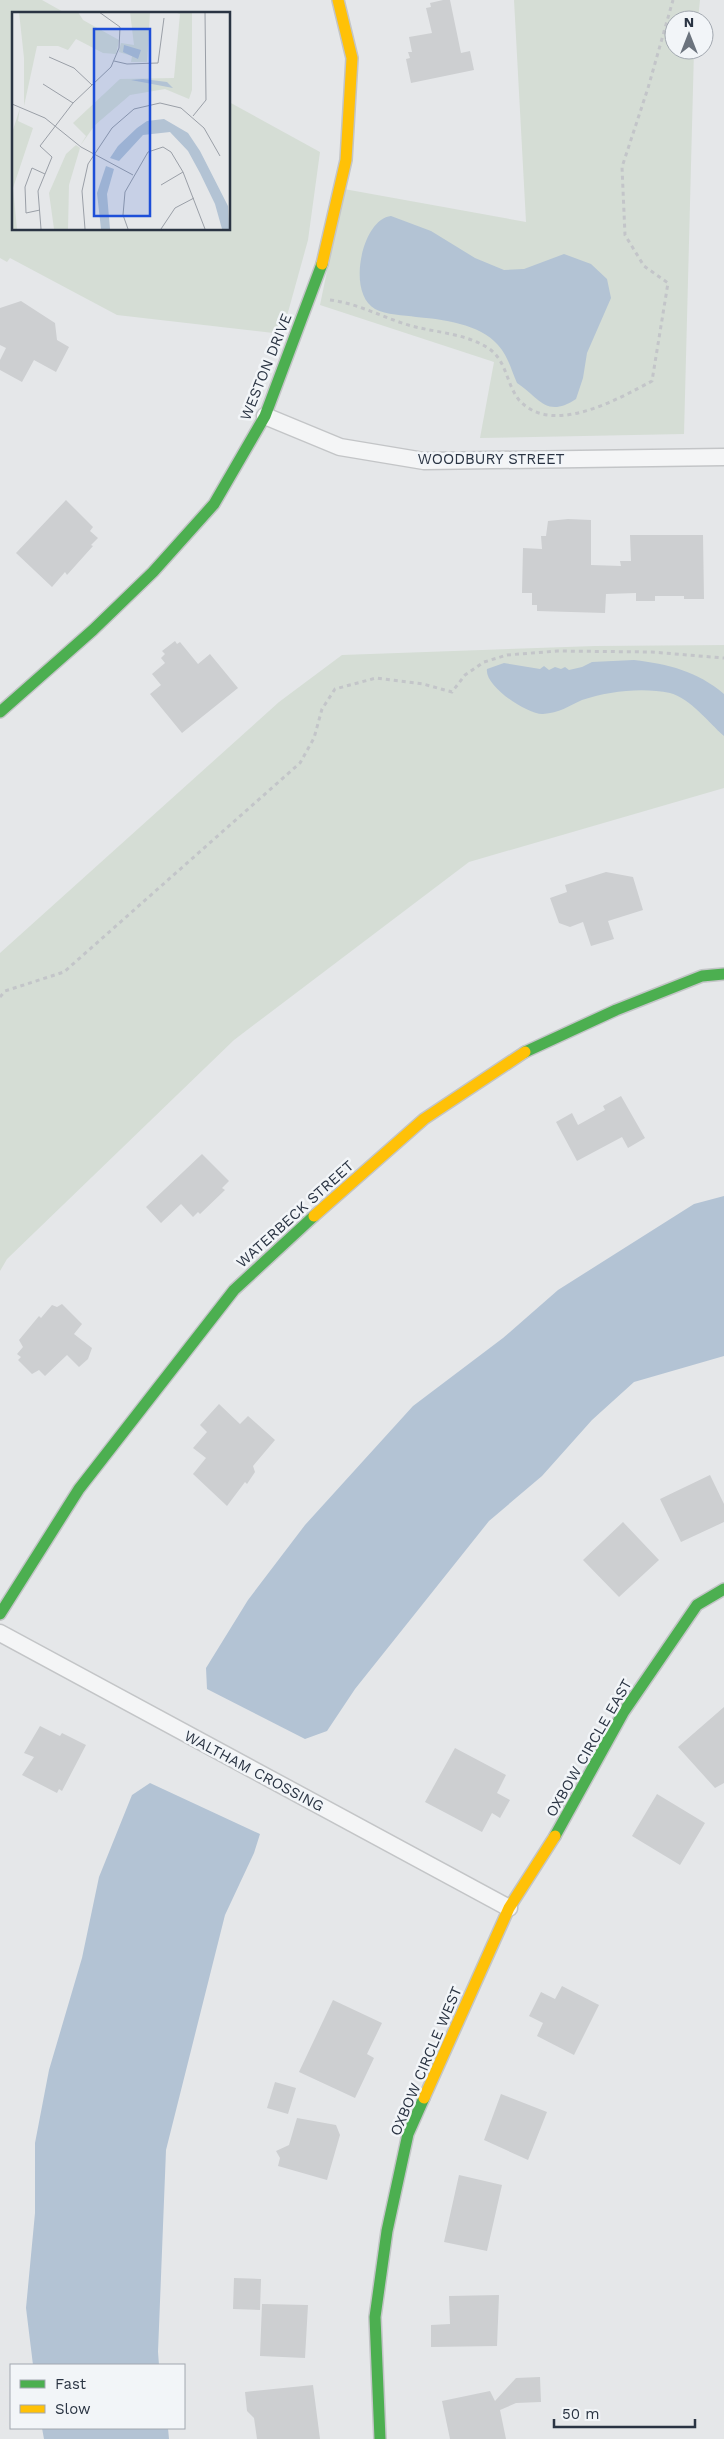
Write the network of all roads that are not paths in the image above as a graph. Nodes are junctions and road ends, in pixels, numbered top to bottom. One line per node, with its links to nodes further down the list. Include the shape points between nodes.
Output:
1 (338, 0): 2 (street, WESTON DRIVE, via 352,58 346,160 325,257)
2 (265, 416): 3 (street, WOODBURY STREET, via 340,447 424,461); 4 (street, WESTON DRIVE, via 214,504 153,572 88,635)
3 (724, 457)
4 (0, 712)
5 (724, 974): 7 (street, WATERBECK STREET, via 702,976 525,1052 424,1119 329,1202 234,1290 79,1489)
6 (724, 1589): 9 (street, OXBOW CIRCLE EAST, via 697,1605 623,1712 563,1824)
7 (0, 1614)
8 (0, 1633): 9 (street, WALTHAM CROSSING)
9 (509, 1908): 10 (street, OXBOW CIRCLE WEST, via 408,2134 387,2231 375,2317)
10 (380, 2439)

